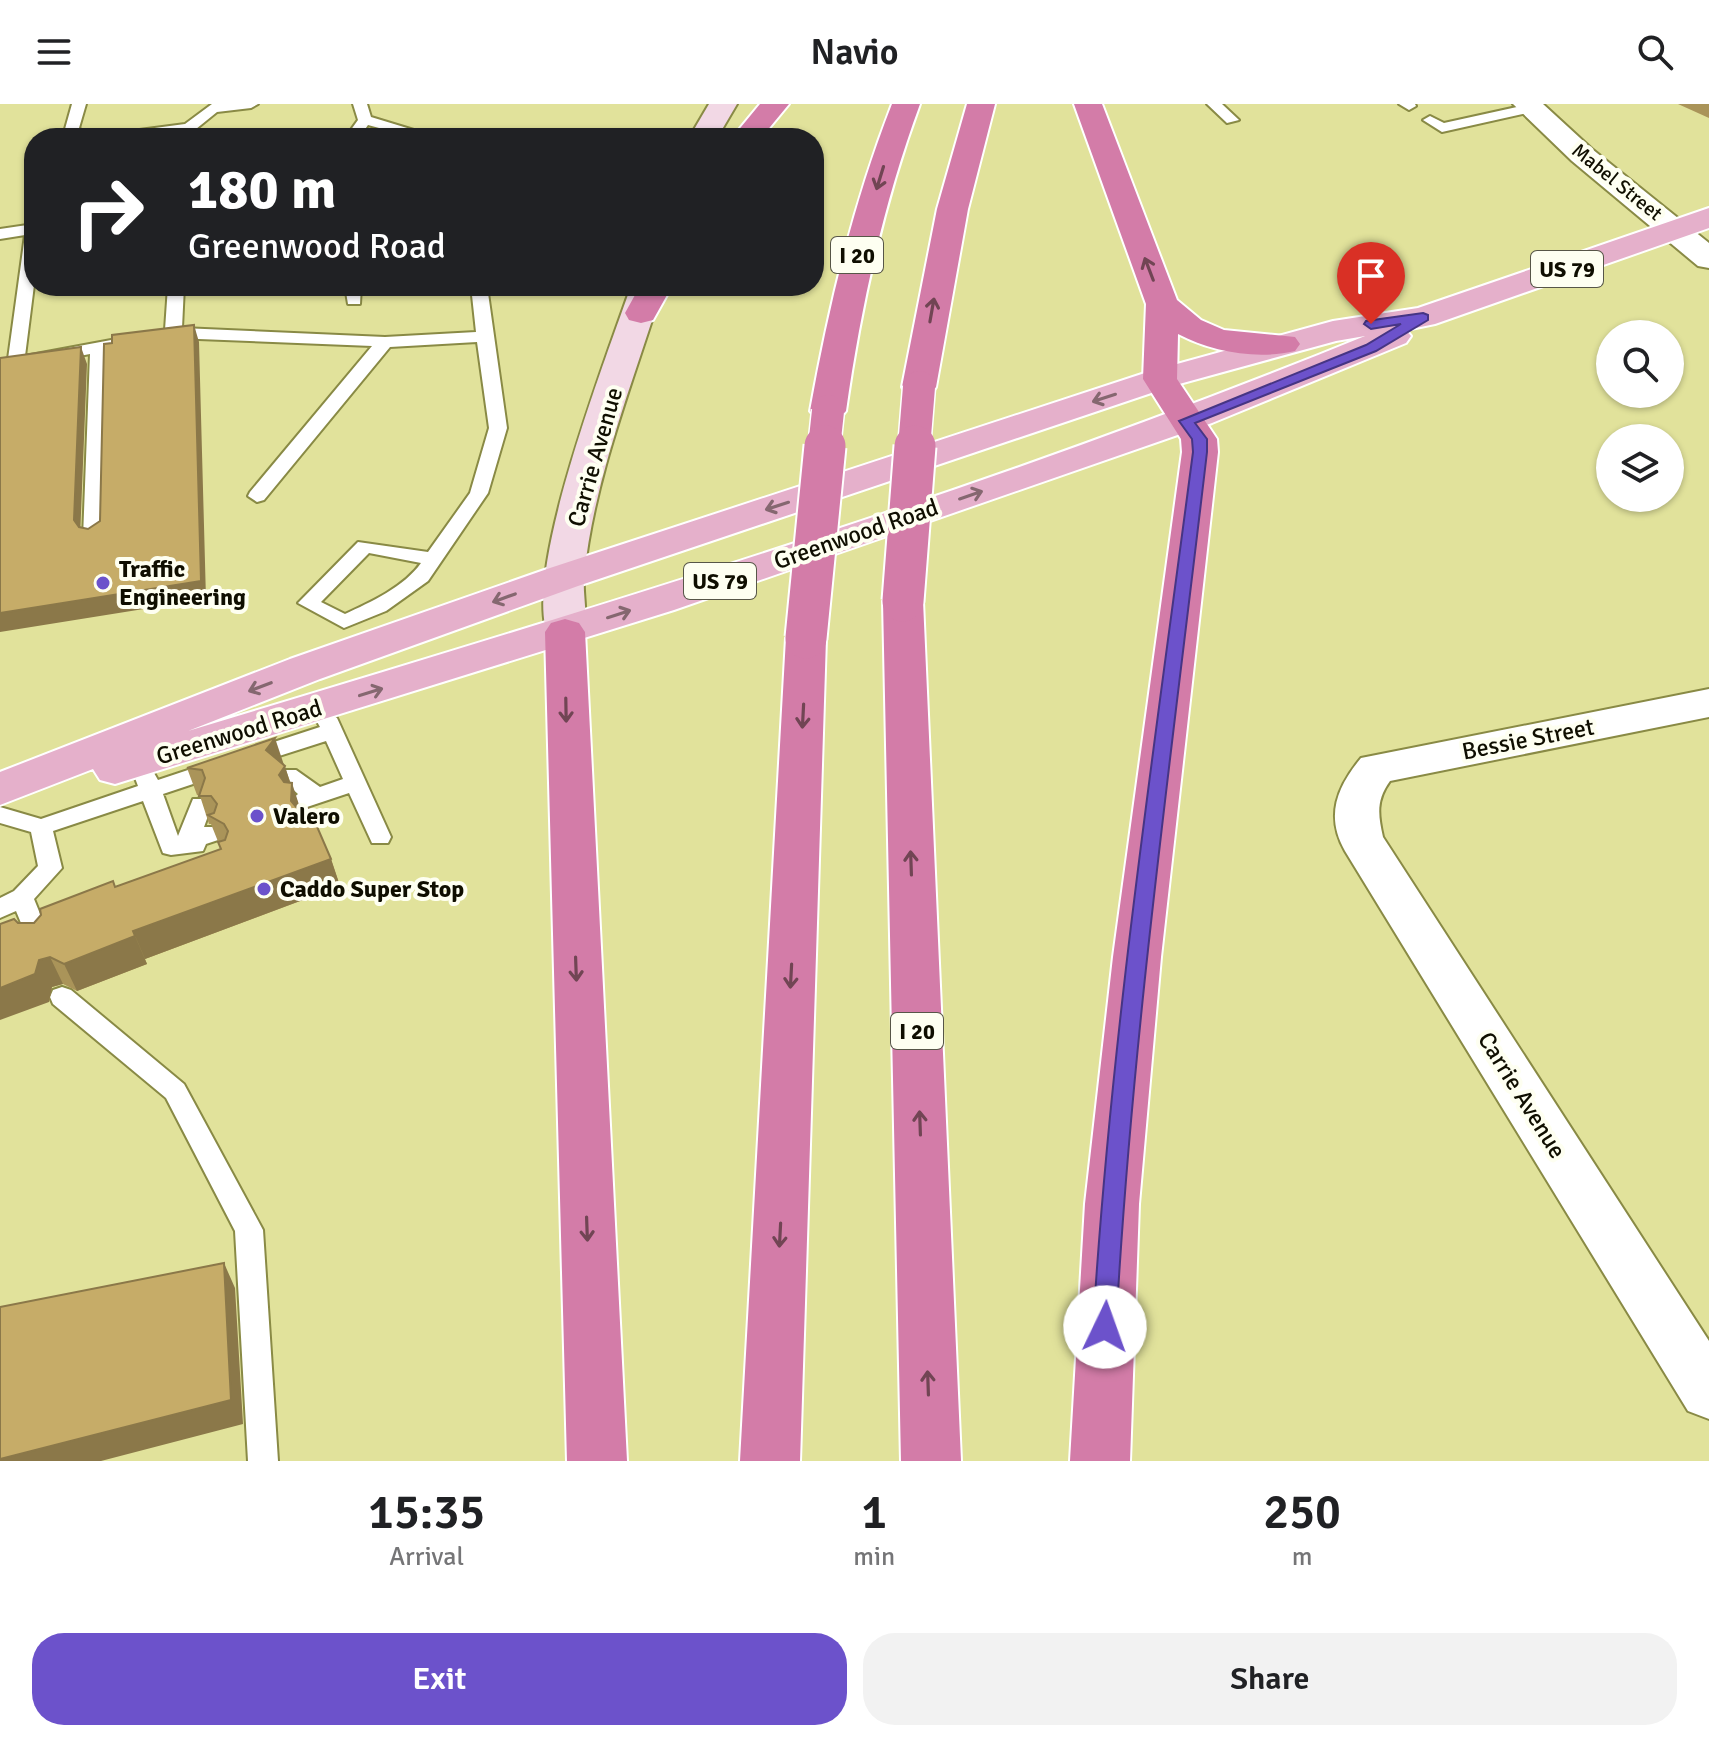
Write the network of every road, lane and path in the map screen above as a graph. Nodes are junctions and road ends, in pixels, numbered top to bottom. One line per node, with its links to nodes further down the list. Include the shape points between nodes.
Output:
1 (79, 104): 14 (lane)
2 (251, 104): 15 (lane, via 213,108)
3 (360, 104): 11 (lane)
4 (723, 104): 18 (main road)
5 (775, 104): 19 (highway)
6 (906, 104): 67 (highway, I 20, one-way to 67, bridge, via 860,243 828,411 806,638)
7 (981, 104): 68 (highway, I 20, one-way to 7, bridge, via 903,601 919,387 964,156)
8 (1088, 104): 29 (highway, one-way to 8)
9 (1214, 104): 12 (lane)
10 (1529, 106): 13 (lane, via 1442,128); 22 (street, Mabel Street)
11 (365, 120): 16 (lane); 17 (lane)
12 (1232, 120)
13 (1430, 120)
14 (72, 128)
15 (193, 128)
16 (359, 128)
17 (395, 128)
18 (709, 128)
19 (755, 128)
20 (1709, 217): 22 (main road, Greenwood Road / US 79)
21 (24, 231): 23 (lane)
22 (1676, 231): 24 (street, Mabel Street); 30 (main road, Greenwood Road / US 79)
23 (0, 234)
24 (1709, 259)
25 (24, 279): 36 (lane)
26 (175, 296): 31 (lane)
27 (480, 296): 32 (lane)
28 (648, 296): 42 (main road, Carrie Avenue, via 581,490)
29 (1162, 304): 34 (highway, via 1180,323 1208,337); 37 (highway)
30 (1423, 317): 34 (main road, Greenwood Road / US 79); 38 (main road, Greenwood Road / US 79, via 1371,348)
31 (173, 333): 33 (lane); 35 (lane)
32 (485, 337): 33 (lane); 41 (lane, via 498,428 479,493)
33 (385, 342): 39 (lane)
34 (1283, 344): 37 (main road, Greenwood Road / US 79)
35 (99, 347): 36 (lane); 40 (lane)
36 (8, 365)
37 (1160, 379): 38 (highway); 42 (main road, Greenwood Road / US 79, one-way to 42)
38 (1187, 421): 43 (main road, Greenwood Road / US 79, one-way to 38); 69 (highway, via 1199,439 1200,452 1112,1204)
39 (257, 496)
40 (93, 538)
41 (433, 559): 41 (lane, via 421,577 344,622 308,603 365,546)
42 (564, 577): 43 (main road, Carrie Avenue); 49 (main road, Greenwood Road / US 79, one-way to 49, via 134,734)
43 (565, 632): 45 (main road, Greenwood Road / US 79, one-way to 43); 66 (highway, one-way to 66)
44 (1709, 703): 50 (street, Bessie Street, via 1376,769)
45 (326, 719): 47 (main road, Greenwood Road / US 79); 48 (lane)
46 (288, 775): 52 (lane)
47 (145, 776): 51 (main road, Greenwood Road / US 79); 55 (lane); 58 (lane, via 171,847)
48 (355, 783): 52 (lane); 57 (lane)
49 (0, 789)
50 (1358, 792): 64 (street, Carrie Avenue, via 1355,815 1361,839)
51 (0, 798)
52 (309, 798): 56 (lane)
53 (201, 805): 58 (lane)
54 (0, 815): 55 (lane)
55 (41, 827): 60 (lane, via 50,868)
56 (313, 827)
57 (380, 837)
58 (188, 841): 59 (lane)
59 (212, 844)
60 (22, 897): 61 (lane); 62 (lane)
61 (0, 909)
62 (39, 941)
63 (62, 997): 65 (lane, via 175,1091 249,1230)
64 (1709, 1392)
65 (263, 1461)
66 (597, 1461)
67 (770, 1461)
68 (931, 1461)
69 (1100, 1461)

